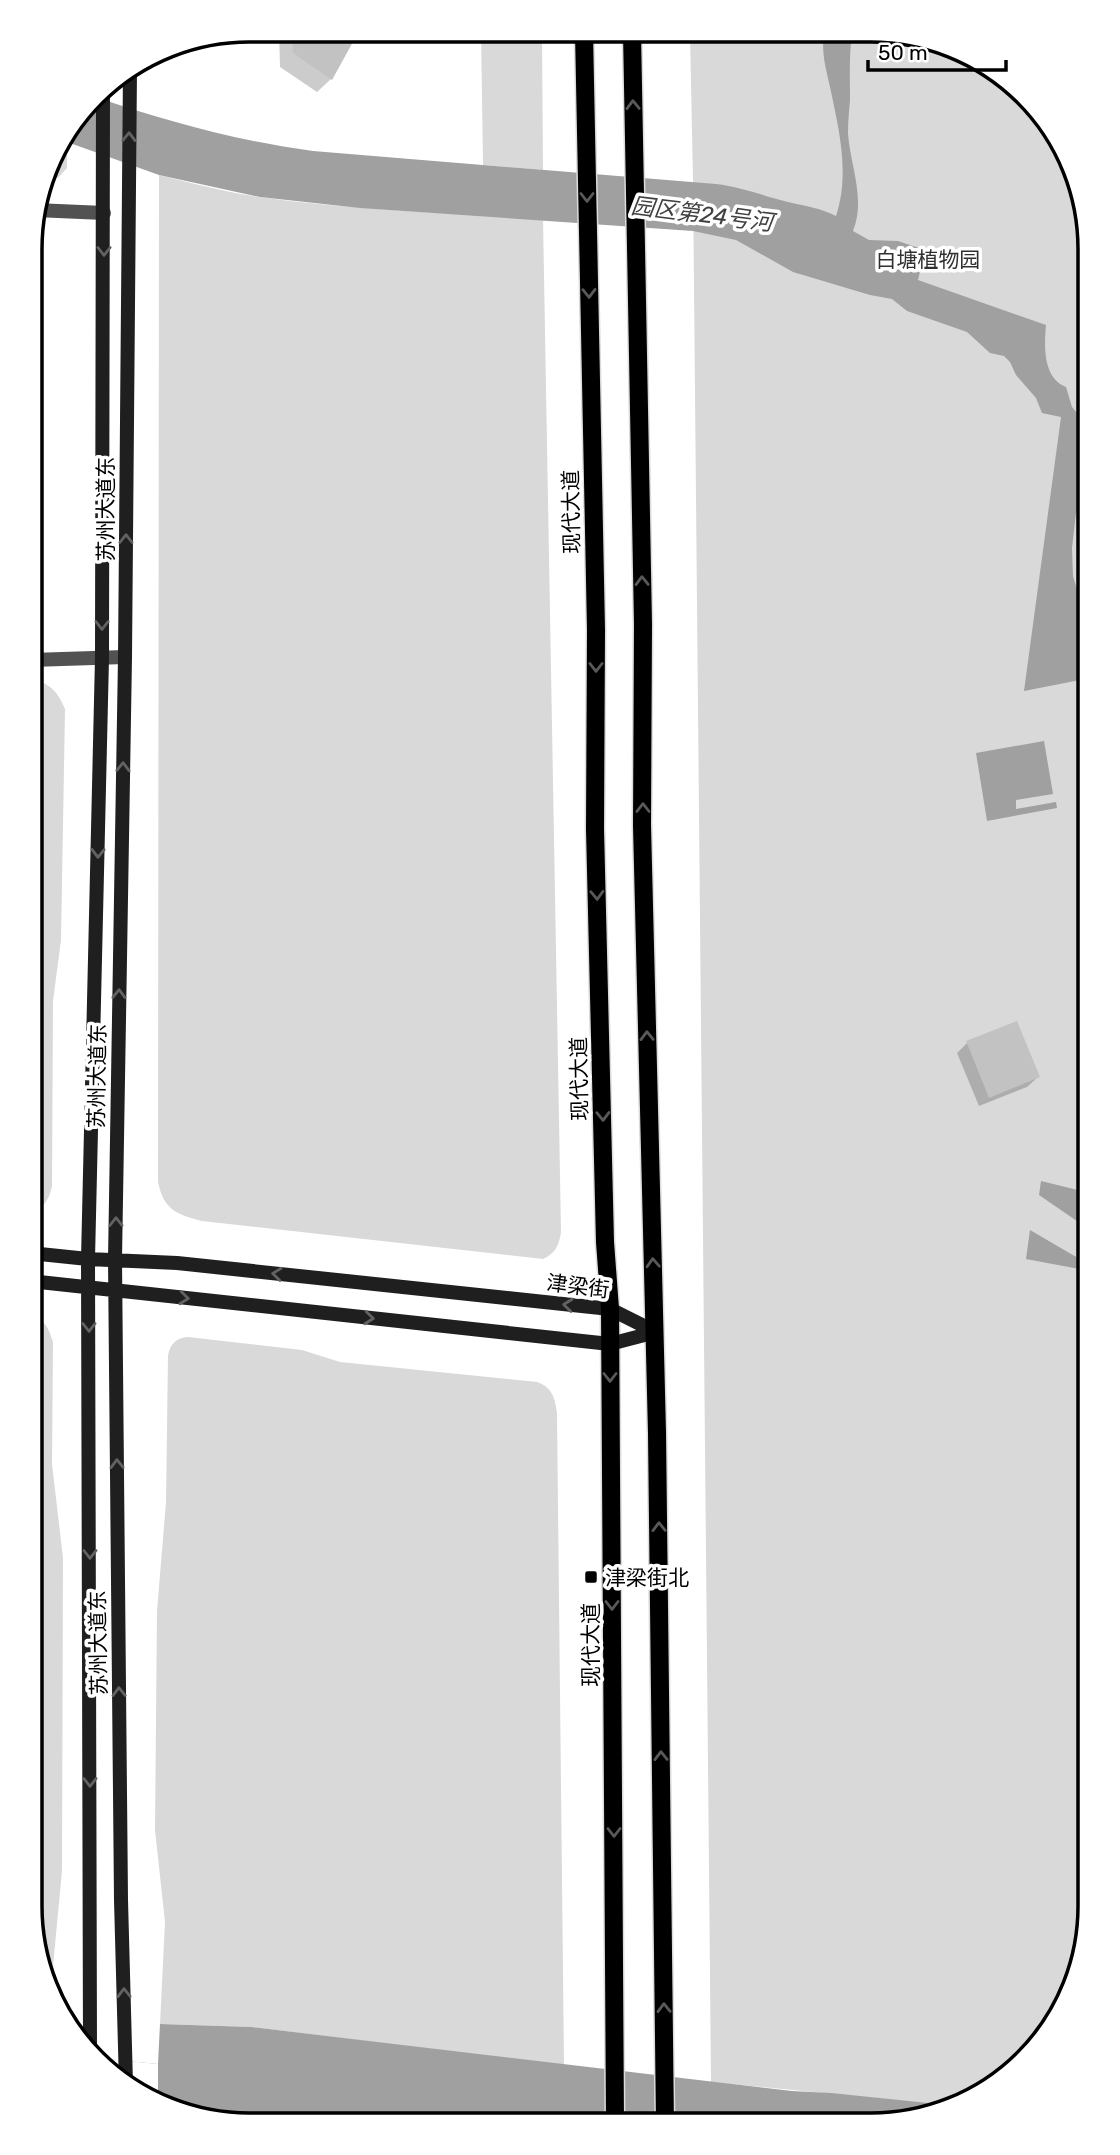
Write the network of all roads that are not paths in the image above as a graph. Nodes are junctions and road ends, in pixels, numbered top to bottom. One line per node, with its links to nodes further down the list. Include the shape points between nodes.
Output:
1 (584, 42): 16 (main road, 现代大道, one-way to 16, via 596,616 595,829)
2 (632, 42): 17 (main road, one-way to 2, via 642,825 643,624)
3 (130, 80): 7 (main road, 苏州大道东, one-way to 3)
4 (103, 103): 6 (main road, 苏州大道东)
5 (46, 210): 6 (street)
6 (104, 213): 8 (main road, 苏州大道东, one-way to 8)
7 (125, 657): 8 (street); 12 (main road, 苏州大道东, one-way to 7)
8 (102, 658): 9 (street); 11 (main road, 苏州大道东, one-way to 11)
9 (42, 660)
10 (42, 1254): 11 (main road, 津梁街)
11 (88, 1259): 12 (main road, 津梁街); 14 (main road, 苏州大道东)
12 (116, 1260): 15 (main road, 苏州大道东); 16 (main road, 津梁街, one-way to 12)
13 (42, 1282): 14 (main road)
14 (88, 1287): 15 (main road); 19 (main road, 苏州大道东, one-way to 19)
15 (116, 1290): 18 (main road, one-way to 18); 20 (main road, 苏州大道东, one-way to 15)
16 (610, 1309): 17 (main road, 津梁街); 18 (main road, 现代大道)
17 (656, 1332): 18 (main road); 22 (main road, one-way to 17)
18 (610, 1344): 21 (main road, 现代大道, one-way to 21)
19 (90, 2038)
20 (126, 2072)
21 (615, 2113)
22 (665, 2113)

